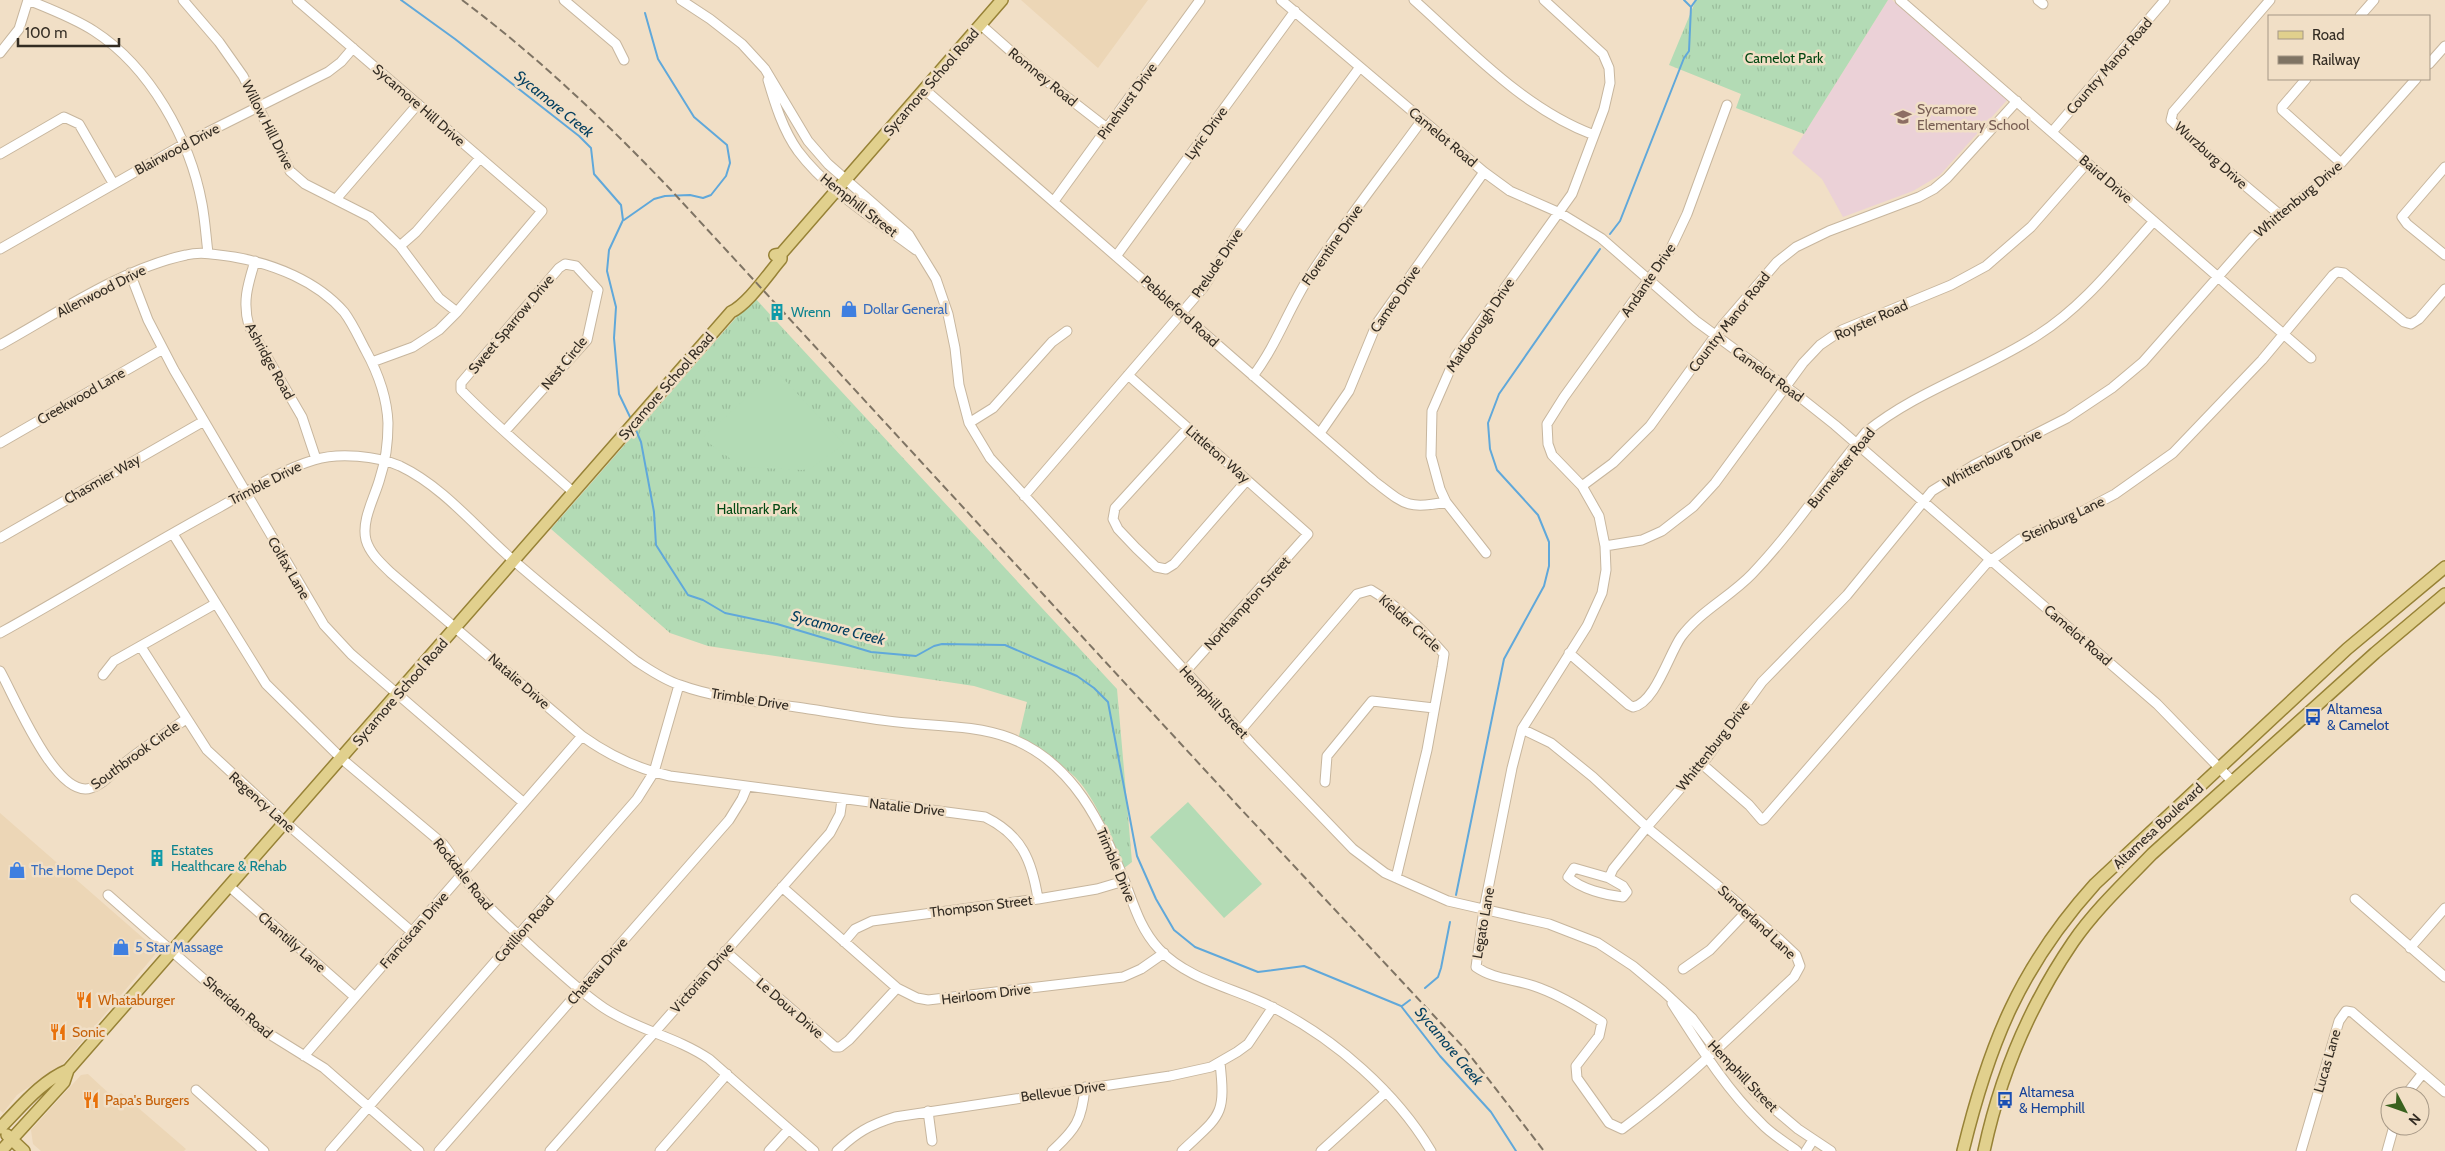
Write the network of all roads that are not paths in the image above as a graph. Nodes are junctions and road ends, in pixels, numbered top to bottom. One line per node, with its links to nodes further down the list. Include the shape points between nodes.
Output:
1 (28, 0): 20 (street, via 19,30); 36 (street, via 94,32 127,60 170,115)
2 (182, 0): 31 (street, Willow Hill Drive, via 220,42)
3 (297, 0): 19 (street, Sycamore Hill Drive)
4 (564, 0): 21 (street, via 616,44)
5 (681, 0): 24 (street, Hemphill Street, via 742,44)
6 (1002, 0): 17 (main road, Sycamore School Road)
7 (1200, 0): 33 (street, Pinehurst Drive)
8 (1281, 0): 15 (street, Camelot Road)
9 (1414, 0): 35 (street, via 1538,107 1562,122)
10 (1544, 0): 35 (street, Marlborough Drive, via 1596,45 1607,60 1610,76 1608,98)
11 (1900, 0): 28 (street, Baird Drive)
12 (2270, 0): 49 (street, Wurzburg Drive, via 2173,112 2171,120)
13 (2374, 0): 16 (street)
14 (2162, 1): 34 (street, Country Manor Road)
15 (1296, 11): 23 (street, Camelot Road); 55 (street, Lyric Drive)
16 (2361, 15)
17 (981, 25): 27 (main road, Sycamore School Road); 33 (street, Romney Road)
18 (2445, 46): 22 (street)
19 (353, 48): 29 (street, Sycamore Hill Drive); 31 (street, Blairwood Drive, via 328,72)
20 (0, 52)
21 (624, 60)
22 (2430, 63)
23 (1360, 67): 32 (street, Camelot Road); 64 (street, Prelude Drive, via 1306,137 1240,229 1203,288)
24 (765, 69): 43 (street, Hemphill Street, via 808,141); 45 (street, Hemphill Street, via 779,114 797,150)
25 (2305, 80): 40 (street, via 2282,110)
26 (2415, 80): 40 (street, Whittenburg Drive)
27 (924, 89): 43 (main road, Sycamore School Road); 47 (street, Pebbleford Road)
28 (2017, 102): 34 (street, Baird Drive); 67 (street, Country Manor Road, via 1934,189 1796,247 1777,262)
29 (418, 104): 38 (street, Sycamore Hill Drive); 46 (street)
30 (1727, 104): 61 (street, Andante Drive, via 1687,214 1670,250)
31 (259, 105): 36 (street, Blairwood Drive); 46 (street, Willow Hill Drive, via 290,171 305,184)
32 (1422, 120): 42 (street, Camelot Road); 73 (street, Florentine Drive, via 1310,274 1277,339)
33 (1107, 128): 47 (street, Pinehurst Drive)
34 (2052, 132): 39 (street, Baird Drive)
35 (1594, 135): 48 (street, Marlborough Drive, via 1577,181)
36 (184, 144): 44 (street, Blairwood Drive); 53 (street, via 202,204)
37 (0, 154): 44 (street, via 64,117 79,124)
38 (480, 158): 51 (street); 63 (street, Sycamore Hill Drive, via 542,211)
39 (2087, 163): 50 (street, Baird Drive); 74 (street, Royster Road, via 2031,227 2000,256 1951,285 1857,322 1829,338 1803,363)
40 (2341, 163): 49 (street, Whittenburg Drive)
41 (2445, 167): 56 (street, via 2402,217)
42 (1484, 172): 48 (street, Camelot Road, via 1510,191); 79 (street, Cameo Drive, via 1377,324 1349,391)
43 (845, 180): 45 (main road, Sycamore School Road); 54 (street, Hemphill Street, via 909,235)
44 (113, 183): 52 (street, Blairwood Drive)
45 (836, 189): 54 (street, Hemphill Street); 87 (main road, Sycamore School Road, via 759,285 731,312)
46 (337, 198): 51 (street, Willow Hill Drive, via 370,217)
47 (1054, 201): 55 (street, Pebbleford Road)
48 (1560, 213): 61 (street, Camelot Road, via 1601,238); 91 (street, Marlborough Drive, via 1456,356 1435,400 1430,426 1431,456)
49 (2279, 214): 60 (street, Whittenburg Drive)
50 (2154, 221): 60 (street, Baird Drive); 82 (street, Burmeister Road, via 2066,317 1880,421)
51 (400, 246): 63 (street, Willow Hill Drive, via 439,298)
52 (0, 249)
53 (208, 253): 57 (street, Natalie Drive); 59 (street, Allenwood Drive, via 186,254)
54 (922, 255): 76 (street, Hemphill Street, via 936,279 948,314 959,385)
55 (1117, 255): 64 (street, Pebbleford Road)
56 (2445, 255)
57 (255, 261): 71 (street, Natalie Drive, via 305,282 330,298 352,324); 83 (street, Ashridge Road, via 244,310 249,326 302,417)
58 (571, 264): 78 (street, Nest Circle, via 598,290 587,340); 78 (street, Sweet Sparrow Drive, via 559,268 461,383 461,390)
59 (130, 273): 68 (street, Allenwood Drive); 69 (street, Colfax Lane)
60 (2218, 276): 66 (street, Baird Drive); 90 (street, Whittenburg Drive, via 2143,362 2112,388 2067,418 1943,482)
61 (1650, 279): 67 (street, Camelot Road); 80 (street, Andante Drive, via 1550,417)
62 (2445, 289): 66 (street, Steinburg Lane, via 2411,324 2337,272)
63 (457, 312): 71 (street, via 439,330 413,348)
64 (1182, 313): 72 (street, Prelude Drive); 73 (street, Pebbleford Road)
65 (1066, 331): 76 (street, via 1052,342 993,408)
66 (2284, 334): 70 (street, Baird Drive); 97 (street, Steinburg Lane, via 2173,453 2115,494 2020,539)
67 (1715, 336): 74 (street, Camelot Road); 86 (street, Country Manor Road, via 1645,432 1613,463)
68 (0, 345)
69 (163, 349): 75 (street, Colfax Lane); 81 (street, Creekwood Lane)
70 (2311, 358)
71 (372, 362): 84 (street, Natalie Drive, via 383,392 388,420)
72 (1128, 375): 77 (street, Littleton Way); 89 (street, Prelude Drive)
73 (1253, 376): 79 (street, Pebbleford Road)
74 (1786, 387): 82 (street, Camelot Road); 95 (street, Royster Road, via 1715,483 1674,523 1642,540)
75 (204, 421): 88 (street, Colfax Lane); 94 (street, Chasmier Way)
76 (970, 422): 89 (street, Hemphill Street, via 990,458)
77 (1188, 428): 85 (street, Littleton Way); 85 (street, via 1115,508 1113,519 1118,529 1156,567 1166,569 1174,564)
78 (505, 431): 87 (street, Sweet Sparrow Drive)
79 (1320, 433): 91 (street, Pebbleford Road, via 1403,503 1426,506)
80 (1547, 441): 86 (street, Legato Lane, via 1552,455)
81 (0, 443)
82 (1856, 444): 90 (street, Camelot Road); 105 (street, Burmeister Road, via 1771,554 1683,635 1655,687 1638,705 1629,705)
83 (316, 459): 84 (street, Trimble Drive, via 351,457); 88 (street, Trimble Drive)
84 (385, 461): 98 (street, Trimble Drive, via 424,481); 102 (street, Natalie Drive, via 366,526 370,550 391,573)
85 (1247, 480): 93 (street, Littleton Way)
86 (1582, 486): 95 (street, Legato Lane, via 1599,516)
87 (573, 492): 98 (main road, Sycamore School Road)
88 (245, 493): 92 (street, Trimble Drive); 110 (street, Colfax Lane, via 324,624 351,654)
89 (1024, 496): 107 (street, Hemphill Street)
90 (1922, 501): 97 (street, Camelot Road); 117 (street, Whittenburg Drive, via 1847,595 1762,682)
91 (1446, 502): 96 (street, Marlborough Drive)
92 (172, 534): 101 (street, Rockdale Road); 103 (street, Trimble Drive)
93 (1308, 534): 107 (street, Northampton Street)
94 (0, 538)
95 (1605, 546): 105 (street, Legato Lane, via 1606,570 1602,592)
96 (1486, 553)
97 (1991, 559): 117 (street, Steinburg Lane, via 1764,820); 118 (street, Camelot Road, via 2157,704)
98 (513, 560): 102 (main road, Sycamore School Road); 109 (street, Trimble Drive, via 636,661)
99 (2445, 566): 118 (main road, Altamesa Boulevard, via 2347,649)
100 (2445, 594): 120 (main road, Altamesa Boulevard)
101 (215, 604): 104 (street); 116 (street, Rockdale Road, via 266,684)
102 (456, 627): 110 (main road, Sycamore School Road); 115 (street, Natalie Drive)
103 (0, 634)
104 (141, 647): 108 (street, via 114,661); 112 (street, Regency Lane)
105 (1569, 653): 113 (street, Legato Lane)
106 (0, 670): 112 (street, Southbrook Circle, via 50,764 64,780 80,788 92,788 101,783 125,761)
107 (1186, 672): 114 (street, Hemphill Street)
108 (103, 675)
109 (679, 686): 119 (street, Cotillion Road); 130 (street, Trimble Drive, via 720,696 895,722 991,732 1022,743 1050,761 1076,787 1091,808)
110 (399, 694): 116 (main road, Sycamore School Road); 124 (street, Colfax Lane)
111 (1434, 708): 114 (street, Kielder Circle, via 1444,654 1432,640 1371,590 1357,594); 121 (street, via 1372,701 1327,756); 128 (street, Kielder Circle)
112 (186, 719): 125 (street, Regency Lane, via 207,750)
113 (1522, 730): 126 (street, Sunderland Lane, via 1551,743); 137 (street, Legato Lane)
114 (1240, 731): 128 (street, Hemphill Street, via 1353,849)
115 (582, 736): 119 (street, Natalie Drive, via 613,756); 124 (street, Franciscan Drive)
116 (342, 759): 125 (main road, Sycamore School Road); 127 (street, Rockdale Road, via 443,844 453,855)
117 (1702, 764): 126 (street, Whittenburg Drive)
118 (2220, 768): 120 (street, Camelot Road); 193 (main road, Altamesa Boulevard, via 2096,884 2046,944 2010,1007 1989,1057)
119 (654, 772): 122 (street, Natalie Drive); 140 (street, Cotillion Road, via 637,799)
120 (2232, 780): 194 (main road, Altamesa Boulevard, via 2152,854 2074,941 2019,1040 1990,1122)
121 (1325, 782)
122 (747, 787): 123 (street, Natalie Drive); 149 (street, Chateau Drive, via 729,820)
123 (842, 800): 132 (street, Victorian Drive, via 840,814 830,833); 134 (street, Natalie Drive, via 972,814 993,821 1013,836 1028,859)
124 (524, 803): 127 (street, Franciscan Drive)
125 (286, 823): 131 (main road, Sycamore School Road); 139 (street, Regency Lane)
126 (1647, 827): 129 (street, Whittenburg Drive); 138 (street, Sunderland Lane)
127 (462, 875): 139 (street, Franciscan Drive); 140 (street, Rockdale Road, via 489,908)
128 (1396, 878): 137 (street, Hemphill Street, via 1448,901)
129 (1608, 878): 129 (street, via 1574,868 1568,877 1576,884 1623,897 1627,892 1623,886)
130 (1124, 881): 134 (street, Thompson Street); 145 (street, Trimble Drive, via 1143,927)
131 (230, 887): 143 (main road, Sycamore School Road); 151 (street, Chantilly Lane)
132 (782, 887): 141 (street, Heirloom Drive); 144 (street, Victorian Drive)
133 (108, 895): 143 (street, Sheridan Road)
134 (1038, 899): 141 (street, Thompson Street, via 872,921 856,929)
135 (2355, 900): 142 (street)
136 (2445, 908): 142 (street)
137 (1484, 909): 150 (street, Hemphill Street, via 1549,924 1598,943); 170 (street, Legato Lane, via 1476,967 1485,974 1534,986 1578,1005 1602,1022 1599,1036 1576,1066 1577,1078 1609,1123)
138 (1747, 911): 146 (street, via 1710,950); 154 (street, Sunderland Lane, via 1796,956 1800,966 1794,977)
139 (412, 932): 151 (street, Franciscan Drive)
140 (518, 935): 149 (street, Rockdale Road); 166 (street, Cotillion Road)
141 (844, 942): 148 (street, Heirloom Drive)
142 (2410, 948): 147 (street)
143 (174, 951): 155 (street, Sheridan Road, via 258,1027); 158 (main road, Sycamore School Road)
144 (725, 951): 148 (street, Le Doux Drive, via 836,1047 849,1040); 153 (street, Victorian Drive)
145 (1164, 953): 148 (street, Heirloom Drive, via 1136,972 1110,980 940,1000 917,998); 152 (street, Trimble Drive, via 1186,970)
146 (1682, 969)
147 (2445, 977)
148 (897, 988)
149 (580, 990): 153 (street, Rockdale Road, via 610,1012); 180 (street, Chateau Drive)
150 (1663, 991): 154 (street, Hemphill Street, via 1692,1018); 156 (street, Hemphill Street)
151 (354, 997): 155 (street, Franciscan Drive)
152 (1273, 1007): 157 (street, Bellevue Drive, via 1248,1044); 164 (street, Trimble Drive, via 1312,1030)
153 (653, 1034): 160 (street, Rockdale Road, via 700,1052); 181 (street, Victorian Drive)
154 (1715, 1049): 156 (street, Sunderland Lane); 173 (street, Hemphill Street, via 1758,1096)
155 (304, 1056): 166 (street, Sheridan Road, via 324,1068)
156 (1706, 1057): 170 (street, Sunderland Lane, via 1654,1106); 190 (street, Hemphill Street, via 1761,1124)
157 (1220, 1063): 162 (street, Bellevue Drive, via 1196,1071); 187 (street, via 1223,1101 1219,1113)
158 (68, 1070): 168 (main road, Sycamore School Road, via 33,1094); 172 (main road, Sycamore School Road, via 64,1082)
159 (2423, 1073): 161 (street); 165 (street, Lucas Lane); 195 (street, Lucas Lane, via 2352,1012 2346,1011 2339,1021)
160 (727, 1074): 169 (street, Rockdale Road); 182 (street)
161 (2413, 1086)
162 (1084, 1087): 167 (street, Bellevue Drive); 186 (street, via 1080,1119 1068,1137)
163 (196, 1090): 177 (street)
164 (1386, 1092): 188 (street); 189 (street, Trimble Drive, via 1411,1120)
165 (2445, 1092)
166 (369, 1107): 178 (street, Cotillion Road); 179 (street, Sheridan Road)
167 (928, 1111): 174 (street); 185 (street, Bellevue Drive, via 872,1124)
168 (0, 1129): 172 (main road)
169 (789, 1129): 183 (street); 184 (street, Rockdale Road)
170 (1622, 1129)
171 (2391, 1136): 196 (street)
172 (11, 1140): 175 (main road, Sycamore School Road); 176 (main road)
173 (1813, 1140): 191 (street); 192 (street, Hemphill Street)
174 (932, 1141)
175 (1, 1151)
176 (24, 1151)
177 (264, 1151)
178 (330, 1151)
179 (419, 1151)
180 (440, 1151)
181 (550, 1151)
182 (660, 1151)
183 (769, 1151)
184 (814, 1151)
185 (837, 1151)
186 (1052, 1151)
187 (1182, 1151)
188 (1321, 1151)
189 (1431, 1151)
190 (1797, 1151)
191 (1806, 1151)
192 (1832, 1151)
193 (1963, 1151)
194 (1984, 1151)
195 (2301, 1151)
196 (2387, 1151)

